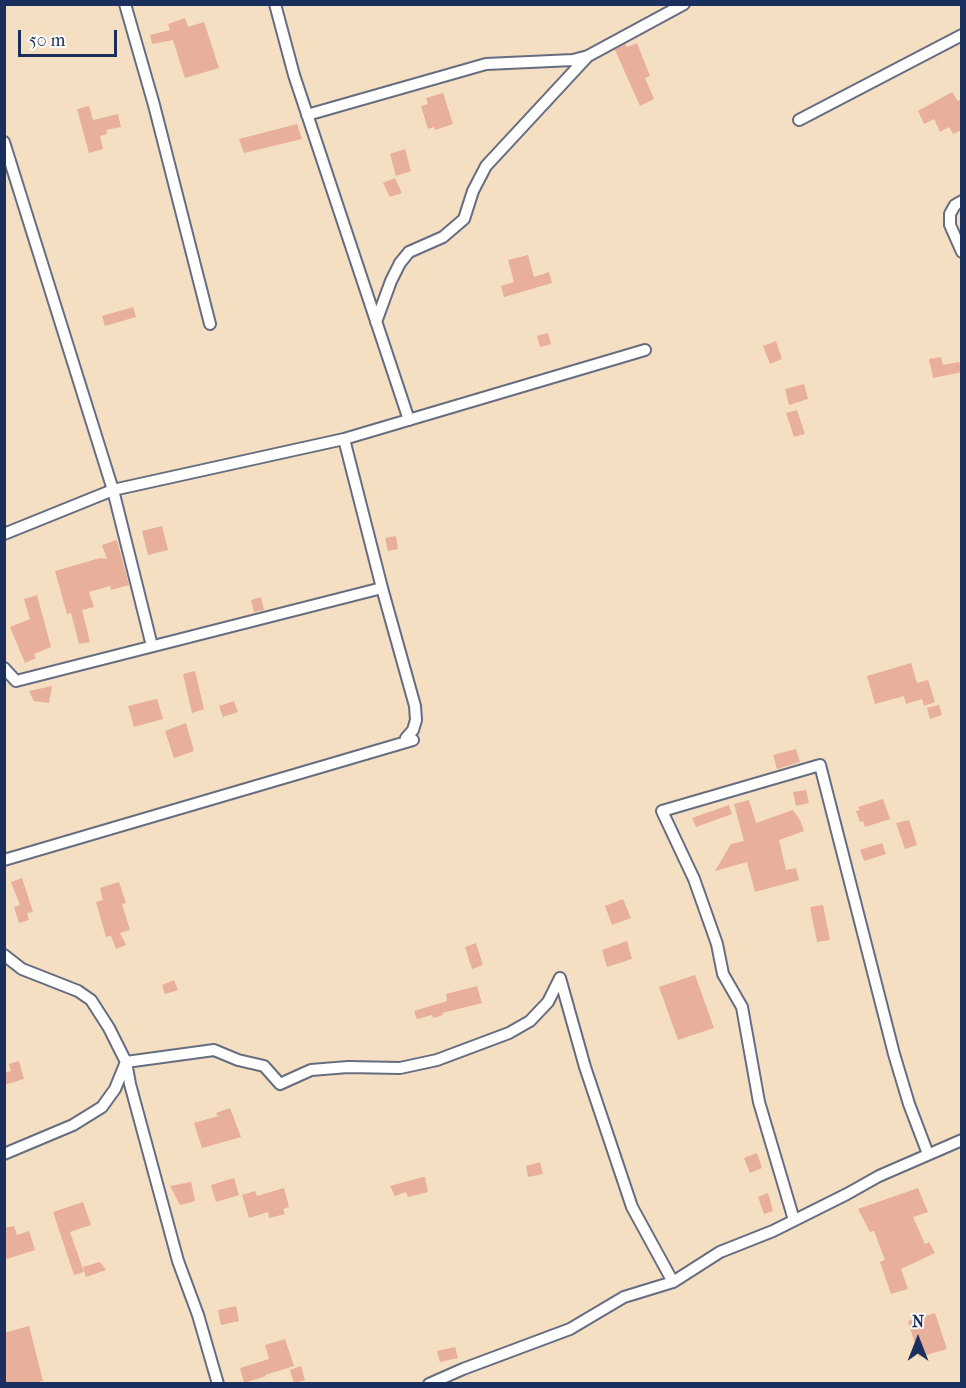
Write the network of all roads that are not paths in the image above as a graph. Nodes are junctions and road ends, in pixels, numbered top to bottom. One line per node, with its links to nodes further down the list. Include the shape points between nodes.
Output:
1 (125, 4): 12 (street)
2 (275, 4): 6 (street)
3 (684, 4): 5 (street)
4 (962, 35): 7 (street)
5 (588, 56): 6 (street, via 486,64); 11 (street, via 486,166 464,219 443,237 409,252 400,263)
6 (307, 115): 11 (street)
7 (799, 120)
8 (4, 142): 16 (street)
9 (962, 201): 10 (street, via 950,214 950,225)
10 (962, 252)
11 (376, 322): 14 (street)
12 (210, 324)
13 (645, 350): 14 (street)
14 (409, 420): 15 (street)
15 (344, 439): 16 (street); 18 (street)
16 (112, 490): 17 (street); 19 (street)
17 (4, 534)
18 (382, 588): 19 (street); 21 (street, via 415,706 416,720 406,738 413,740)
19 (152, 646): 20 (street, via 16,681)
20 (4, 668)
21 (4, 860)
22 (4, 954): 23 (street, via 22,969 91,1000)
23 (126, 1062): 25 (street, via 102,1107 73,1125); 28 (street, via 214,1050 264,1066 280,1084 311,1070 400,1068 436,1060 509,1033 530,1021 548,1002 560,978 632,1207); 29 (street, via 178,1261)
24 (962, 1140): 26 (street)
25 (4, 1154)
26 (928, 1154): 27 (street); 27 (street, via 896,1062 820,765 662,811 694,879 717,944 723,974 742,1007 759,1102)
27 (794, 1220): 28 (street, via 720,1252)
28 (673, 1282): 30 (street, via 624,1297 570,1329)
29 (218, 1383)
30 (429, 1383)

